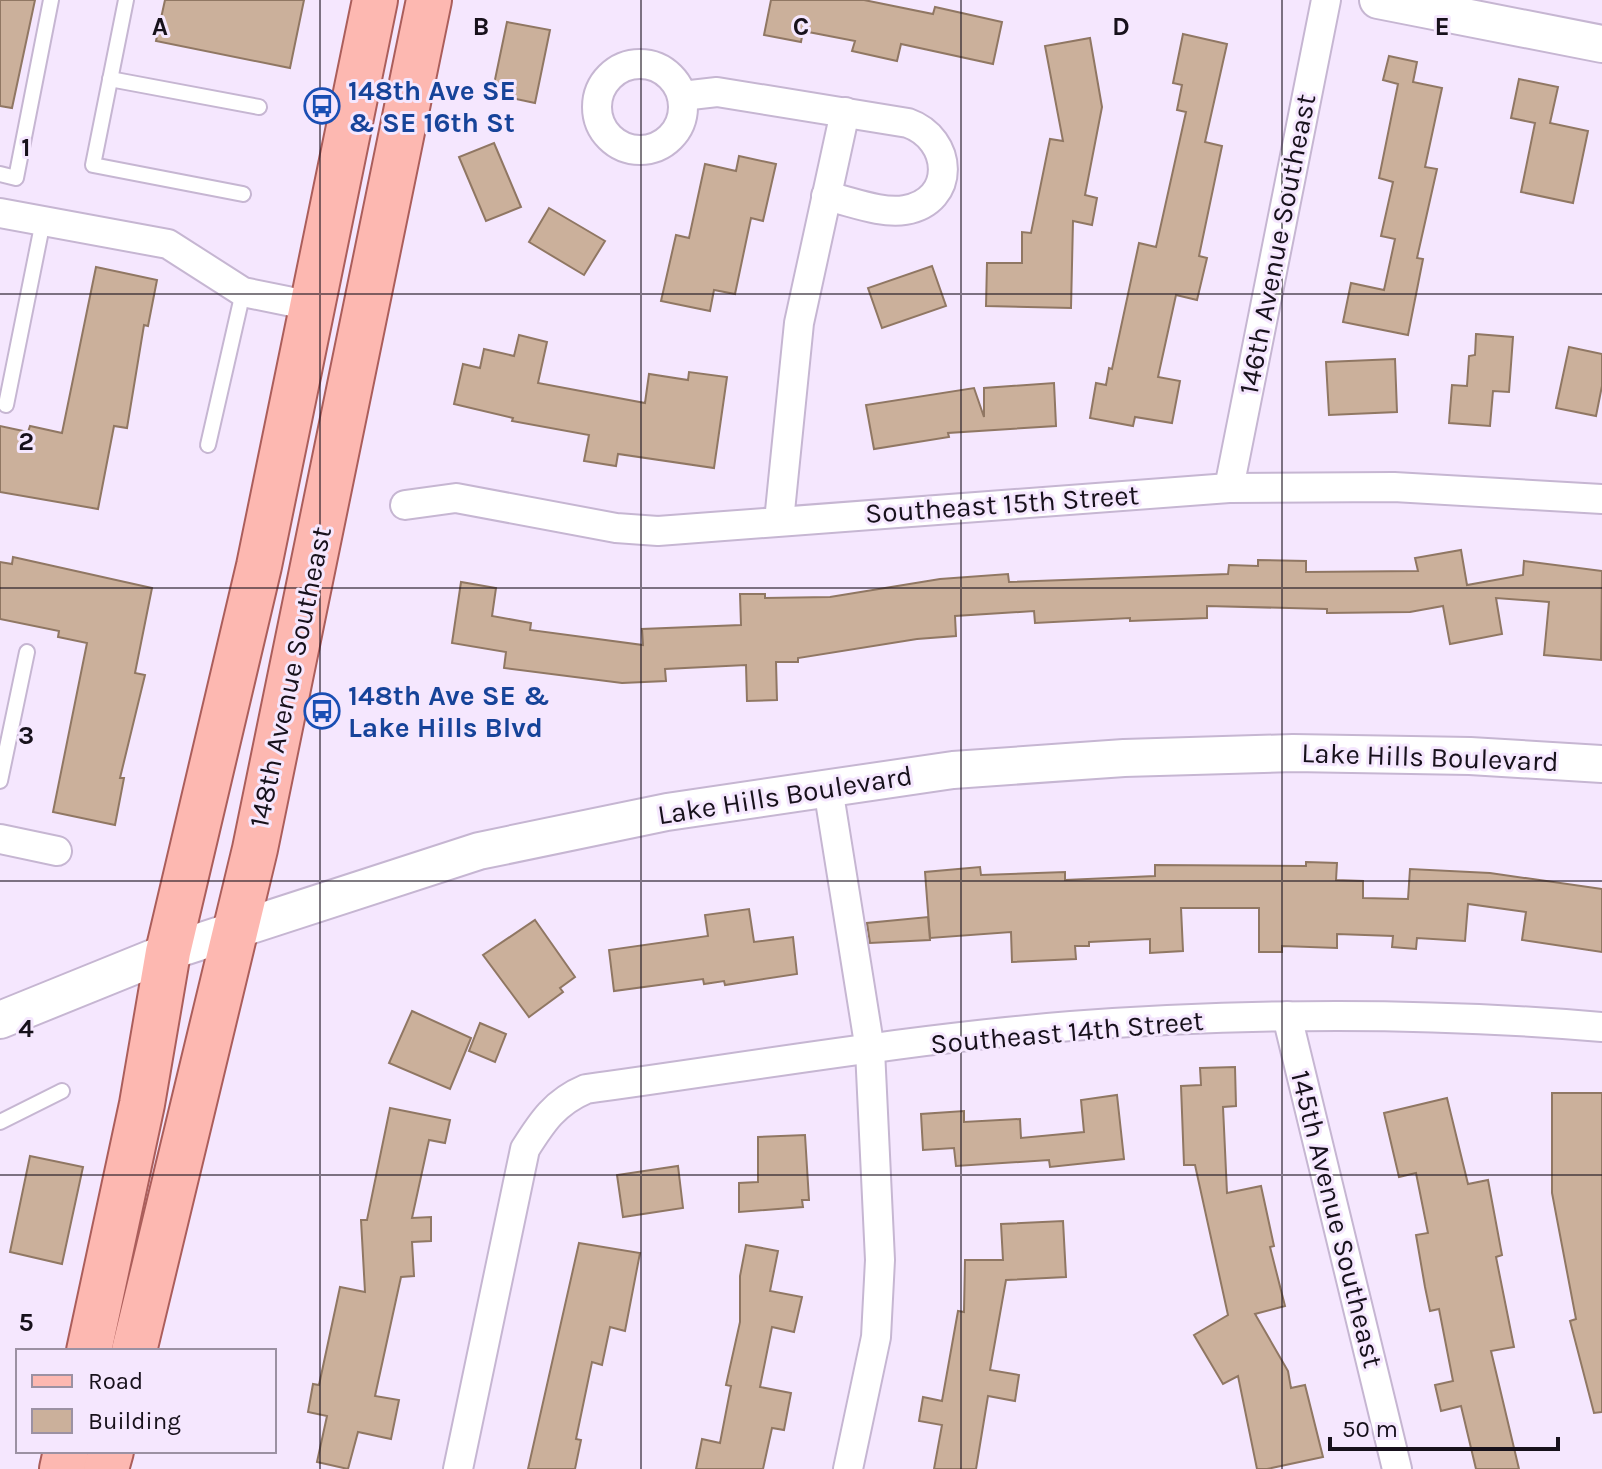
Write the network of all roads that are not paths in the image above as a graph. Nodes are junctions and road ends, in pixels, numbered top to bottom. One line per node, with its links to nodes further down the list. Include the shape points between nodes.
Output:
1 (51, 0): 12 (lane, via 16,178)
2 (126, 0): 8 (lane)
3 (375, 0): 18 (main road, 148th Avenue Southeast)
4 (429, 0): 32 (main road, 148th Avenue Southeast)
5 (1326, 0): 21 (street, 146th Avenue Southeast)
6 (1378, 0): 7 (street)
7 (1602, 44)
8 (110, 79): 10 (lane); 13 (lane, via 93,165)
9 (682, 96): 11 (street, via 717,92)
10 (259, 107)
11 (845, 112): 14 (street); 14 (street, via 922,128 940,149 942,176 928,200 903,210)
12 (0, 174)
13 (243, 194)
14 (826, 196): 24 (street, via 799,323)
15 (0, 213): 16 (street)
16 (43, 221): 17 (street, via 168,244); 19 (lane)
17 (243, 292): 18 (street); 20 (lane)
18 (312, 306): 25 (main road, 148th Avenue Southeast)
19 (6, 405)
20 (208, 445)
21 (1229, 488): 22 (street, Southeast 15th Street, via 1394,487); 24 (street, Southeast 15th Street)
22 (1602, 499)
23 (405, 505): 24 (street, Southeast 15th Street, via 456,498 658,531)
24 (779, 521)
25 (259, 566): 32 (main road, via 270,625 225,840); 33 (main road, 148th Avenue Southeast)
26 (27, 652): 28 (lane)
27 (1602, 764): 29 (street, Lake Hills Boulevard, via 1293,753 953,770)
28 (0, 781)
29 (828, 788): 32 (street, Lake Hills Boulevard, via 551,833 479,851); 37 (street)
30 (0, 839): 31 (street)
31 (57, 851)
32 (236, 931): 33 (street, Lake Hills Boulevard); 38 (main road, 148th Avenue Southeast)
33 (168, 952): 35 (street, Lake Hills Boulevard); 38 (main road, via 184,977 191,1041); 41 (main road, 148th Avenue Southeast, via 142,1104)
34 (1287, 1016): 36 (street, Southeast 14th Street); 37 (street, Southeast 14th Street, via 1070,1026); 45 (street, 145th Avenue Southeast)
35 (0, 1020)
36 (1602, 1027)
37 (870, 1050): 43 (street, Southeast 14th Street, via 586,1089 563,1099 525,1149); 44 (street, via 880,1260 876,1337)
38 (201, 1062): 42 (main road, 148th Avenue Southeast)
39 (62, 1091): 40 (lane)
40 (0, 1122)
41 (89, 1349)
42 (134, 1349)
43 (458, 1469)
44 (848, 1469)
45 (1397, 1469)

